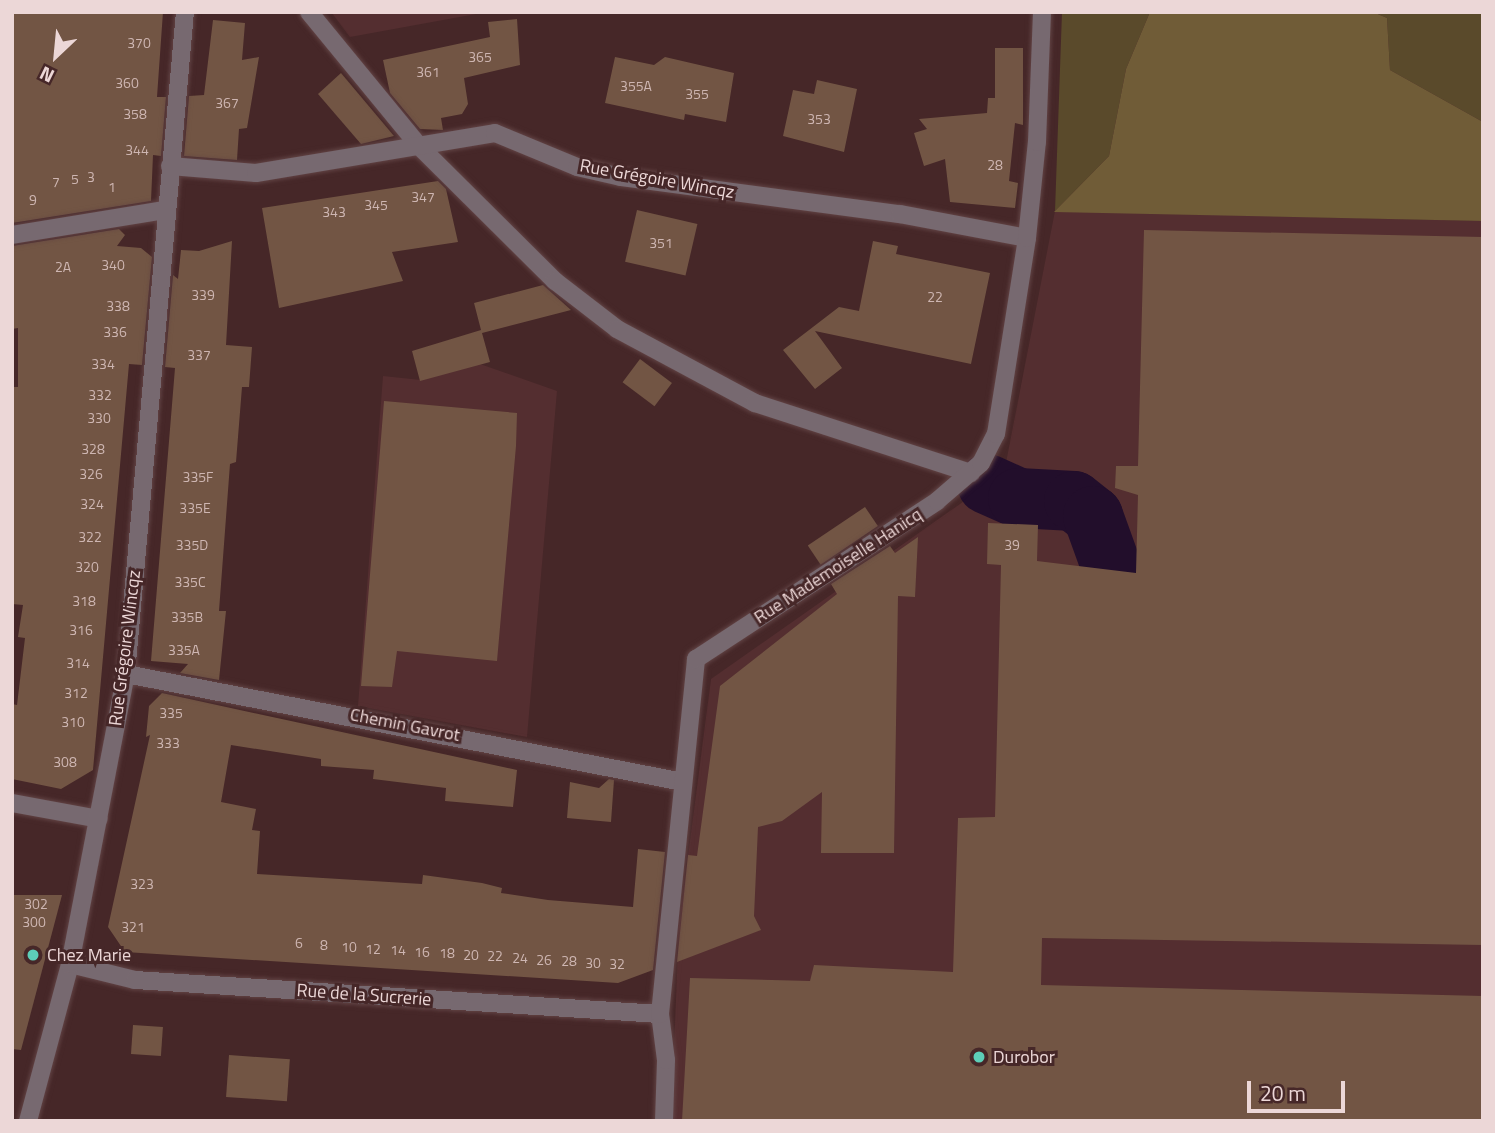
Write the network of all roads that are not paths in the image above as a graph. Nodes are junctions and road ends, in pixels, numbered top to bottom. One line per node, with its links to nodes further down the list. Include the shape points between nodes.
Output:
1 (185, 12): 5 (street, Rue Grégoire Wincqz)
2 (309, 12): 4 (street)
3 (1042, 12): 8 (street, Rue Mademoiselle Hanicq, via 1037,142)
4 (419, 146): 5 (street, Rue Grégoire Wincqz, via 256,173); 8 (street, Rue Grégoire Wincqz, via 495,133 577,167 621,177 900,214); 9 (street, via 555,281 653,351 797,420)
5 (170, 166): 6 (street, Rue Grégoire Wincqz)
6 (165, 210): 7 (street); 10 (street, Rue Grégoire Wincqz)
7 (12, 235)
8 (1027, 238): 9 (street, Rue Mademoiselle Hanicq, via 996,434)
9 (971, 473): 11 (street, Rue Mademoiselle Hanicq, via 937,501 696,659)
10 (126, 674): 11 (street, Chemin Gavrot); 13 (street, Rue Grégoire Wincqz)
11 (683, 782): 15 (street, Rue Mademoiselle Hanicq)
12 (12, 803): 13 (street)
13 (99, 819): 14 (street, Rue Grégoire Wincqz)
14 (70, 964): 15 (street, Rue de la Sucrerie, via 135,980); 16 (street, Rue Grégoire Wincqz)
15 (660, 1014): 17 (street, Rue Mademoiselle Hanicq, via 666,1060)
16 (28, 1121)
17 (664, 1121)

